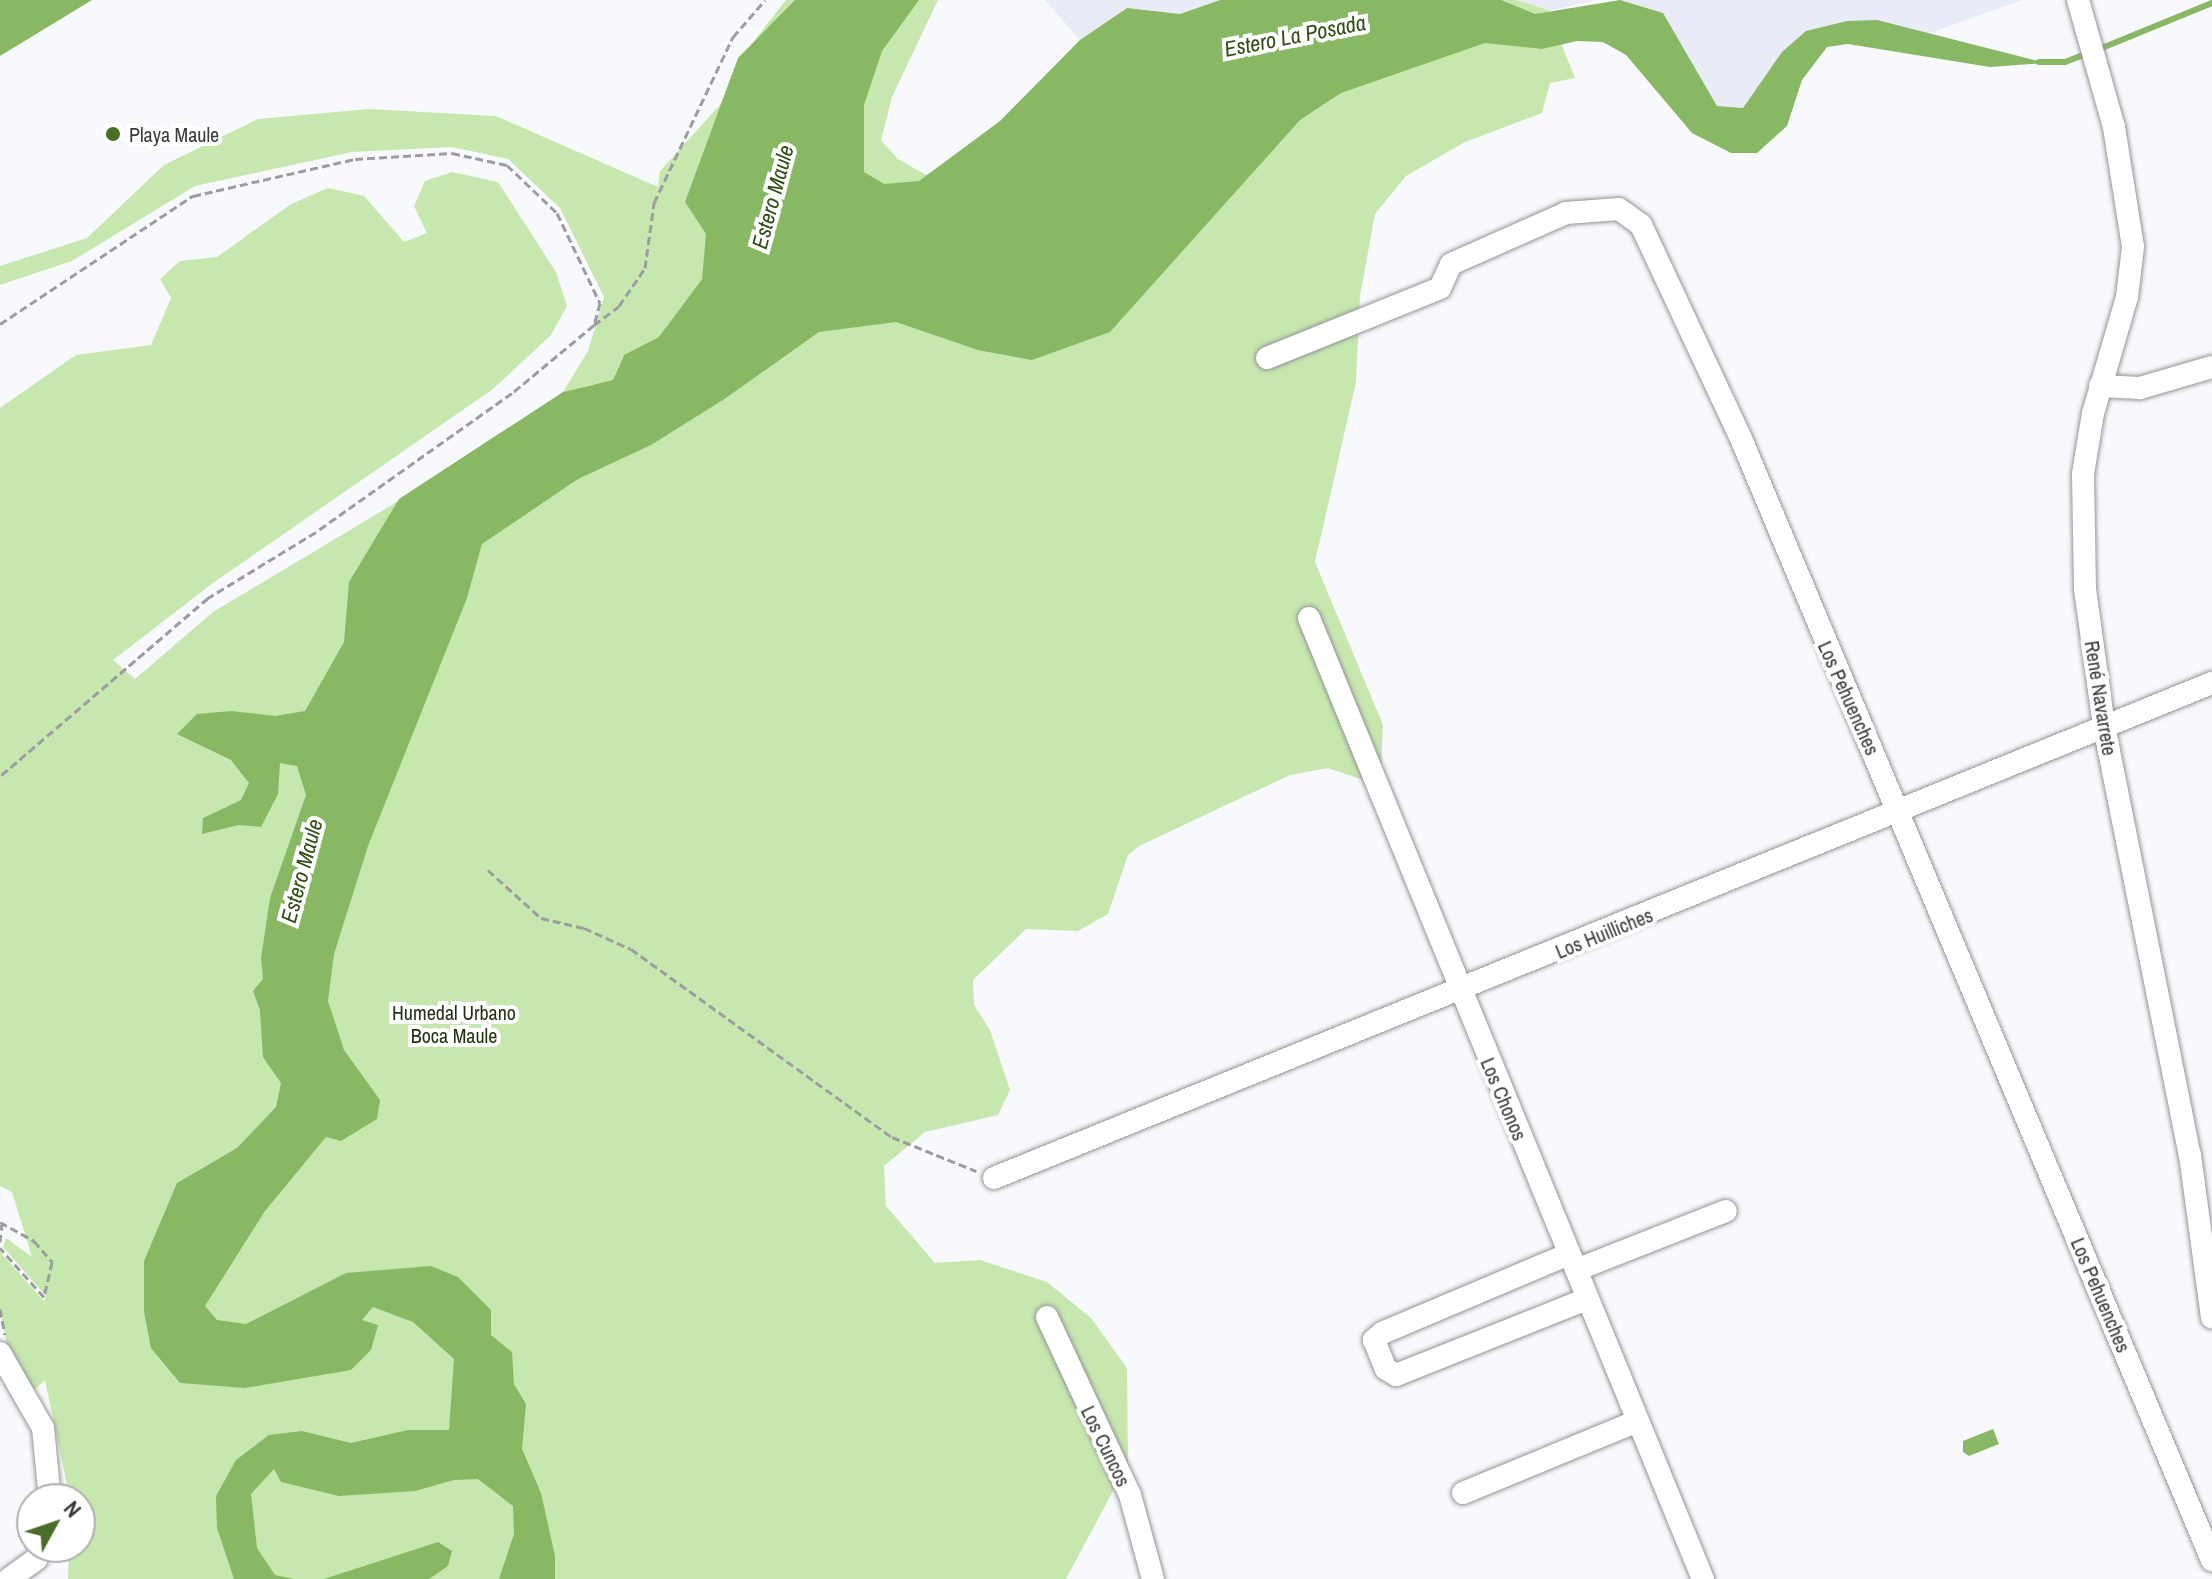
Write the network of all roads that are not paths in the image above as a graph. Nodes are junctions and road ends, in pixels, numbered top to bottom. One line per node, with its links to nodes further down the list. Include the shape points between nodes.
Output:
1 (2081, 1): 4 (street, René Navarrete, via 2124,176 2133,247 2127,297)
2 (1267, 358): 8 (street, Los Pehuenches, via 1440,288 1451,264 1566,213 1605,208 1630,216 1651,238 1669,277)
3 (2212, 367): 4 (street, via 2140,388)
4 (2100, 386): 7 (street, René Navarrete, via 2083,474 2081,528)
5 (1309, 618): 9 (street, Los Chonos)
6 (2212, 683): 7 (street, Los Huilliches)
7 (2104, 726): 8 (street, Los Huilliches); 15 (street, René Navarrete, via 2174,1060)
8 (1899, 812): 9 (street, Los Huilliches); 20 (street, Los Pehuenches)
9 (1460, 992): 10 (street, Los Huilliches); 12 (street, Los Chonos)
10 (994, 1178)
11 (1726, 1211): 12 (street)
12 (1572, 1262): 13 (street, Los Chonos); 13 (street, via 1374,1340 1386,1369 1396,1375)
13 (1587, 1299): 17 (street, Los Chonos)
14 (1047, 1317): 23 (street, Los Cuncos, via 1130,1495)
15 (2212, 1318)
16 (0, 1353): 18 (street, via 43,1428)
17 (1638, 1421): 19 (street); 24 (street, Los Chonos)
18 (48, 1483)
19 (1463, 1493)
20 (2212, 1560)
21 (36, 1563): 22 (street)
22 (9, 1579)
23 (1153, 1579)
24 (1703, 1579)

